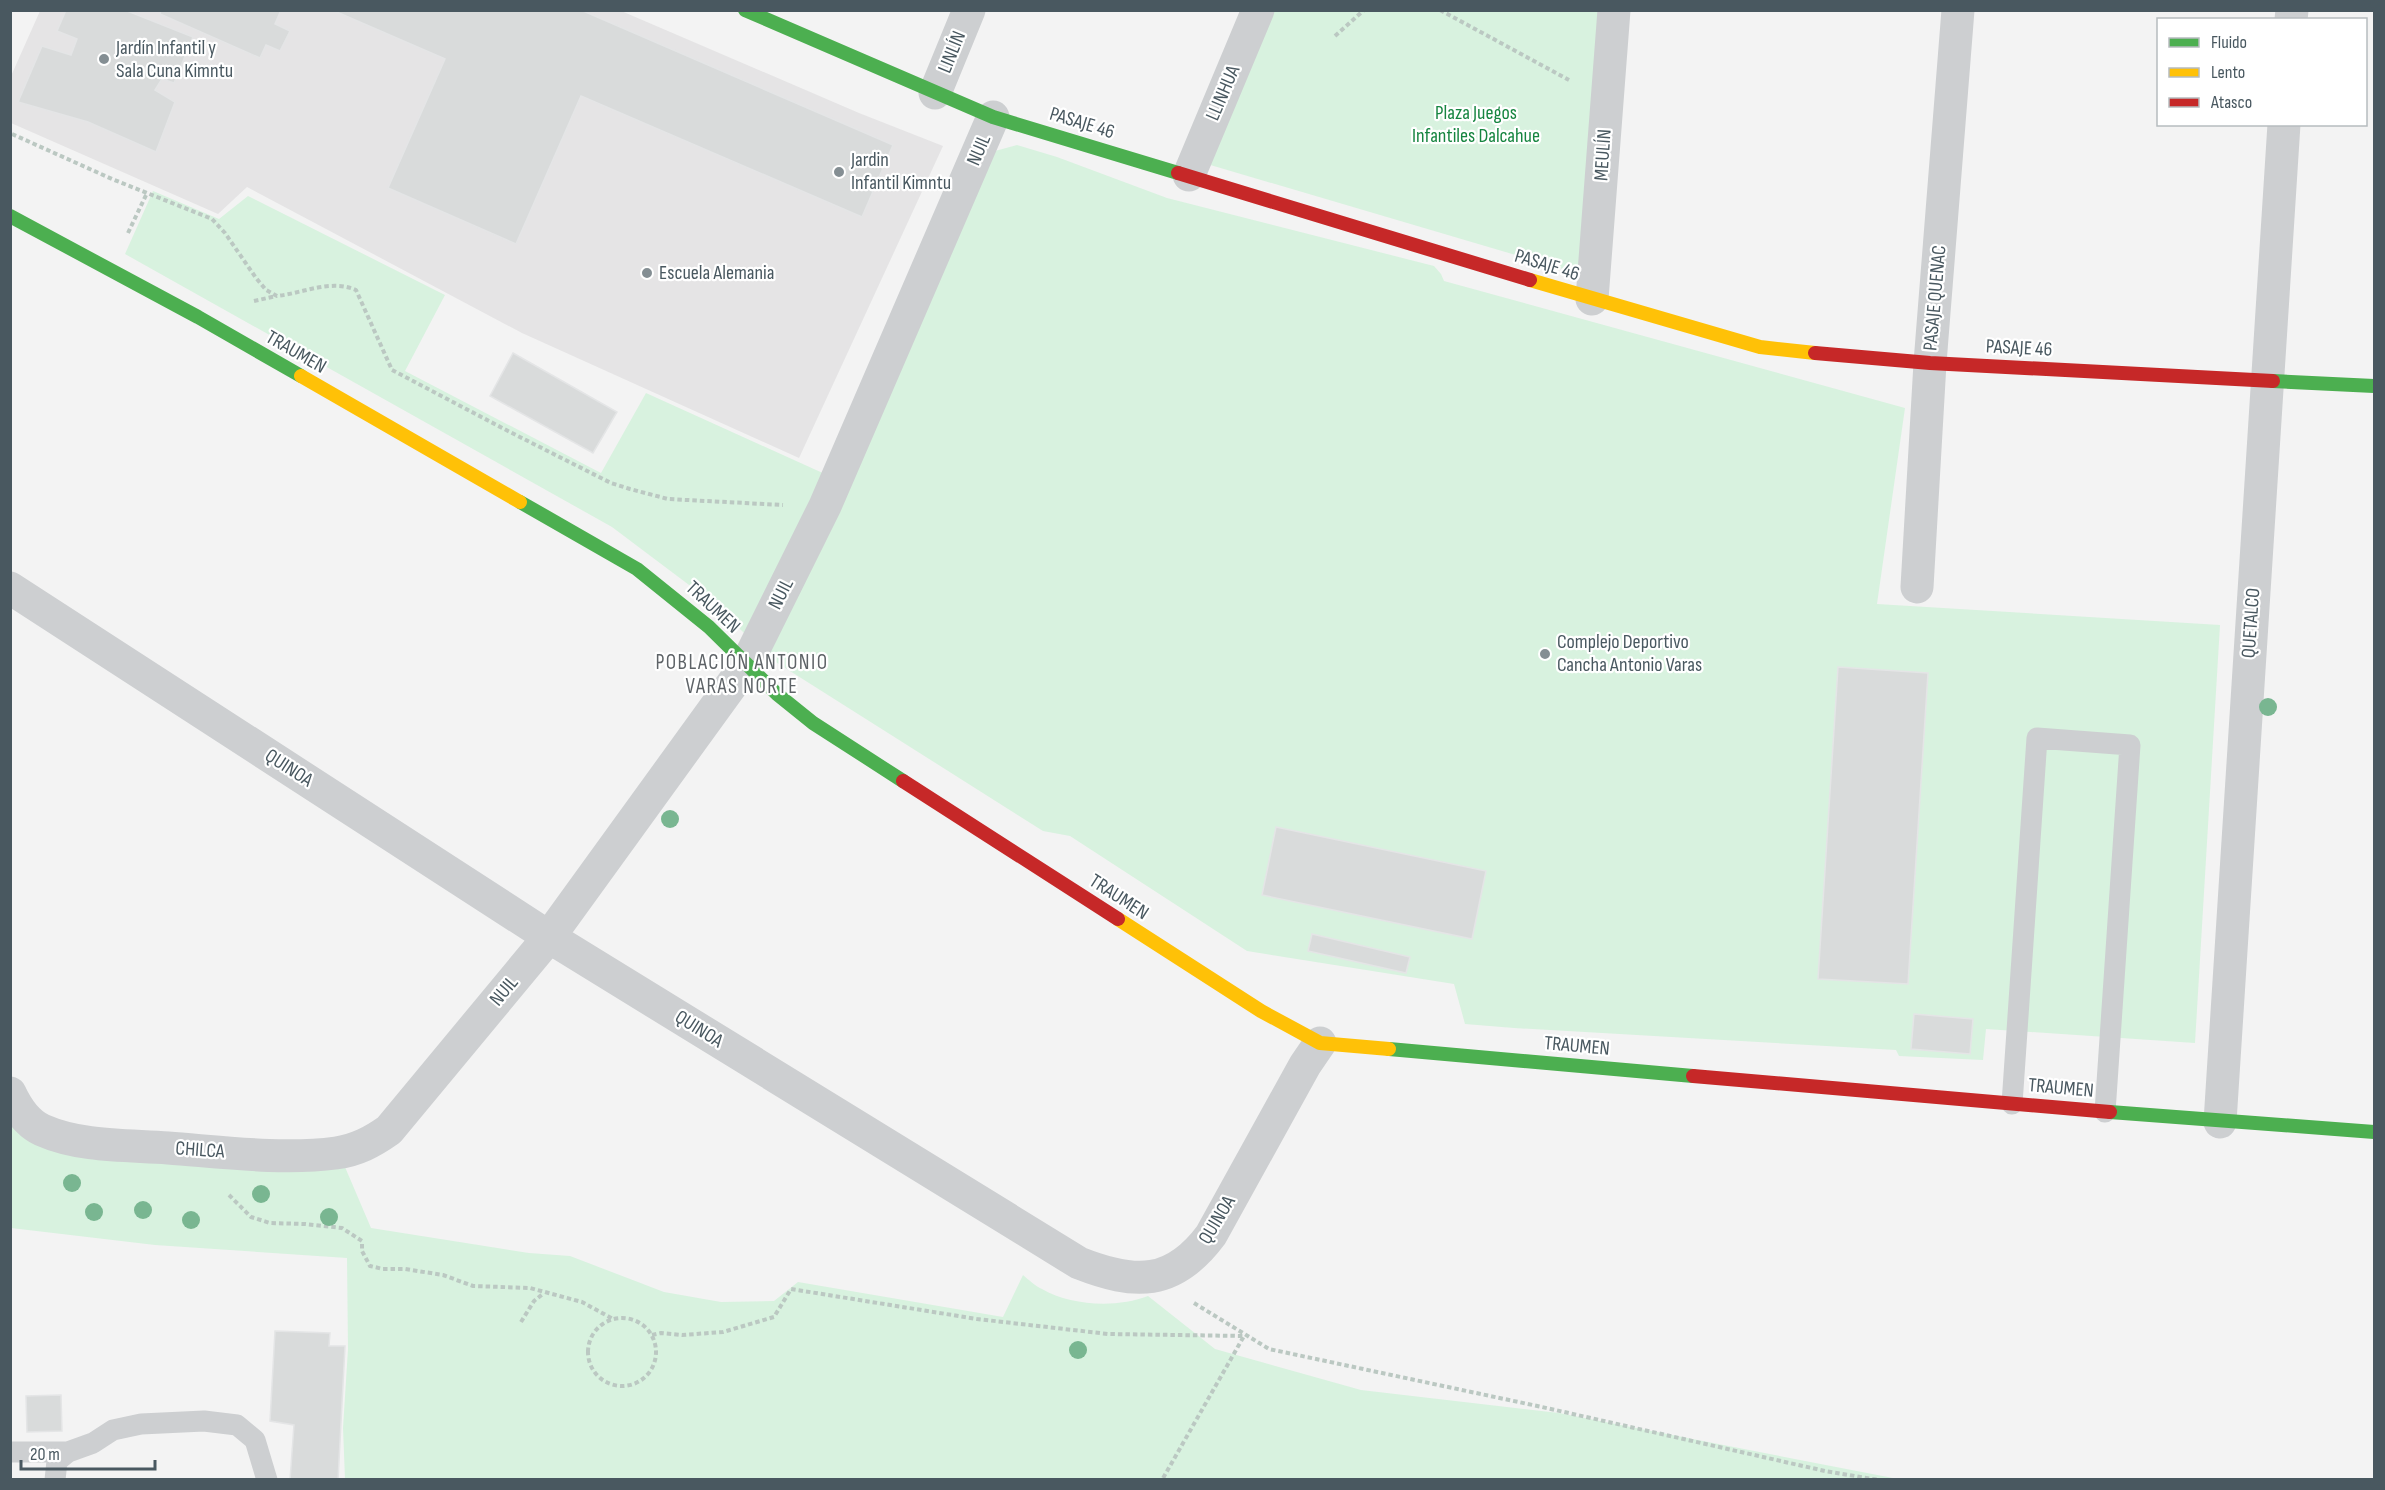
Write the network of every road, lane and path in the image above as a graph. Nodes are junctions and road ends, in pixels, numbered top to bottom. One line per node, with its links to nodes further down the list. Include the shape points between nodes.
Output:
1 (745, 10): 9 (street, PASAJE 46)
2 (969, 10): 9 (street, LINLÍN)
3 (1258, 10): 14 (street, LLINHUA)
4 (1364, 10): 8 (path)
5 (1440, 10): 10 (path)
6 (1614, 10): 10 (street, MEULÍN)
7 (1958, 10): 17 (street, PASAJE QUENAC)
8 (1335, 36)
9 (935, 93): 11 (street, PASAJE 46)
10 (1607, 101): 16 (street, MEULÍN)
11 (993, 117): 14 (street, PASAJE 46); 20 (street, NUIL)
12 (2284, 126): 18 (street, QUETALCO)
13 (12, 134): 20 (path, via 212,219 266,290 277,296 335,285 356,290 392,370 612,483 669,499)
14 (1189, 175): 16 (street, PASAJE 46)
15 (10, 216): 23 (street, TRAUMEN, via 198,317 637,568 709,627)
16 (1592, 299): 17 (street, PASAJE 46, via 1785,351)
17 (1930, 363): 18 (street, PASAJE 46); 21 (street, PASAJE QUENAC)
18 (2266, 381): 19 (street, PASAJE 46); 29 (street, QUETALCO)
19 (2374, 386)
20 (825, 506): 23 (street, NUIL)
21 (1917, 587)
22 (10, 588): 24 (street, QUINOA)
23 (746, 665): 24 (street, NUIL); 25 (street, TRAUMEN, via 813,723 1261,1011)
24 (549, 937): 30 (street, NUIL); 33 (street, QUINOA, via 1079,1263 1106,1274)
25 (1320, 1043): 27 (street, TRAUMEN); 33 (street, QUINOA, via 1211,1235 1196,1255)
26 (13, 1099): 30 (street, CHILCA, via 40,1129 67,1139 219,1152 336,1153 365,1147)
27 (2012, 1104): 28 (street, TRAUMEN); 28 (lane, via 2037,738 2130,745)
28 (2105, 1112): 29 (street, TRAUMEN)
29 (2220, 1122): 31 (street, TRAUMEN)
30 (389, 1130)
31 (2374, 1132)
32 (226, 1190): 34 (path, via 251,1217 270,1223 342,1228 362,1240 362,1251 370,1266 443,1275 473,1286)
33 (1153, 1277): 38 (path)
34 (545, 1292): 35 (path, via 582,1302); 36 (path, via 534,1300)
35 (613, 1319): 37 (path, via 635,1320); 37 (path, via 592,1334 587,1352 592,1369 605,1382 622,1387 647,1376 656,1360)
36 (521, 1322)
37 (652, 1335): 38 (path, via 723,1332 774,1317 791,1288 977,1319 1108,1334)
38 (1244, 1336): 43 (path); 44 (path, via 1269,1349 1825,1471)
39 (10, 1452): 40 (lane)
40 (68, 1452): 41 (lane, via 57,1461); 42 (lane, via 113,1430 141,1424 204,1421 237,1425 255,1440)
41 (54, 1479)
42 (267, 1479)
43 (1162, 1479)
44 (1879, 1479)

